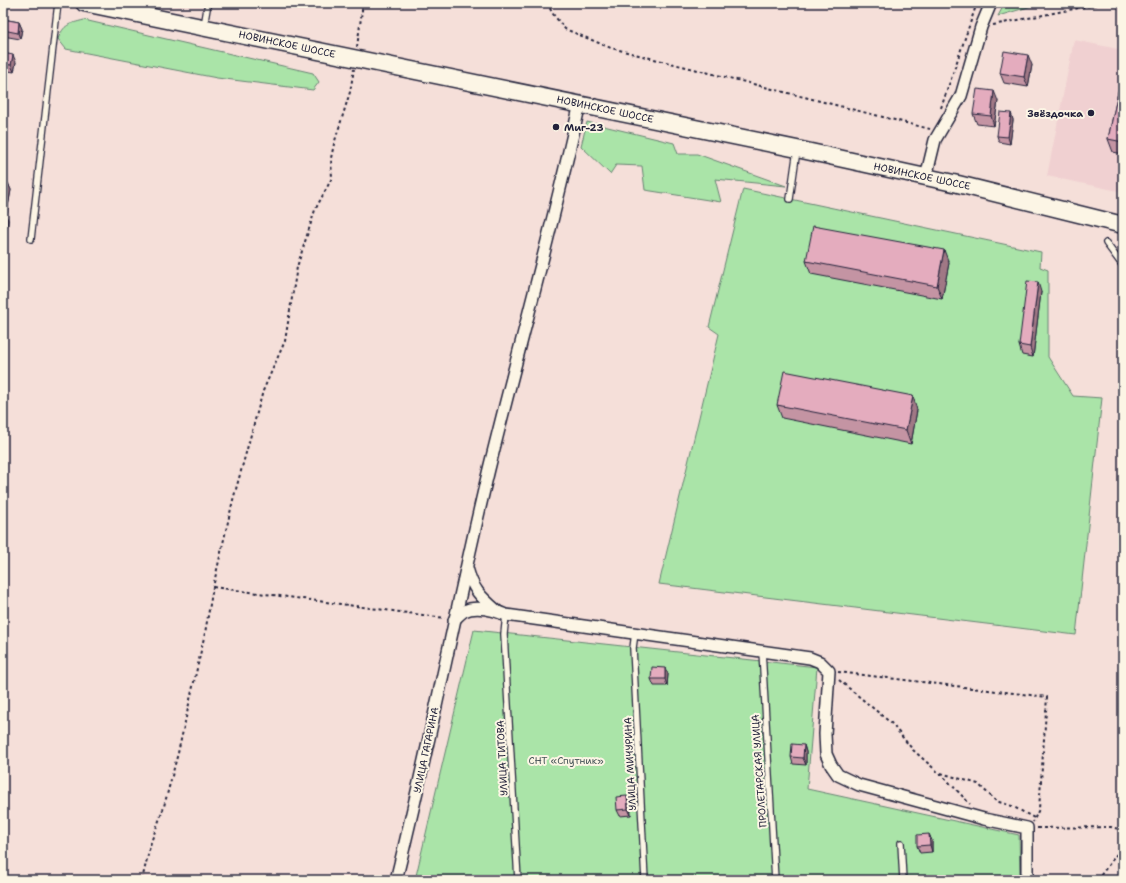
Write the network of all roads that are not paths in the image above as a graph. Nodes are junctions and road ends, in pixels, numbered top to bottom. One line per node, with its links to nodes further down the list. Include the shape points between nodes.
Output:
1 (58, 3): 11 (lane)
2 (84, 3): 5 (main road, НОВИНСКОЕ ШОССЕ)
3 (208, 3): 5 (lane)
4 (991, 3): 8 (street, via 981,27 961,96 935,140)
5 (204, 27): 6 (main road, НОВИНСКОЕ ШОССЕ)
6 (580, 103): 7 (main road, НОВИНСКОЕ ШОССЕ); 14 (street, УЛИЦА ГАГАРИНА, via 561,191)
7 (797, 149): 8 (main road, НОВИНСКОЕ ШОССЕ); 9 (lane)
8 (926, 177): 10 (main road, НОВИНСКОЕ ШОССЕ)
9 (790, 199)
10 (1123, 225)
11 (31, 240)
12 (1106, 243): 13 (lane)
13 (1123, 266)
14 (466, 568): 15 (street, via 471,584); 16 (street, УЛИЦА ГАГАРИНА)
15 (501, 613): 16 (street, via 480,609 465,611); 17 (street); 21 (lane, УЛИЦА ТИТОВА)
16 (454, 620): 20 (street, УЛИЦА ГАГАРИНА, via 420,784)
17 (635, 632): 18 (street); 22 (lane, УЛИЦА МИЧУРИНА, via 633,648)
18 (762, 655): 23 (lane, ПРОЛЕТАРСКАЯ УЛИЦА); 25 (street, via 810,658 820,662 829,671 826,754 838,774 859,785 1027,833)
19 (901, 843): 24 (lane)
20 (396, 880)
21 (518, 880)
22 (645, 880)
23 (775, 880)
24 (903, 880)
25 (1027, 880)

